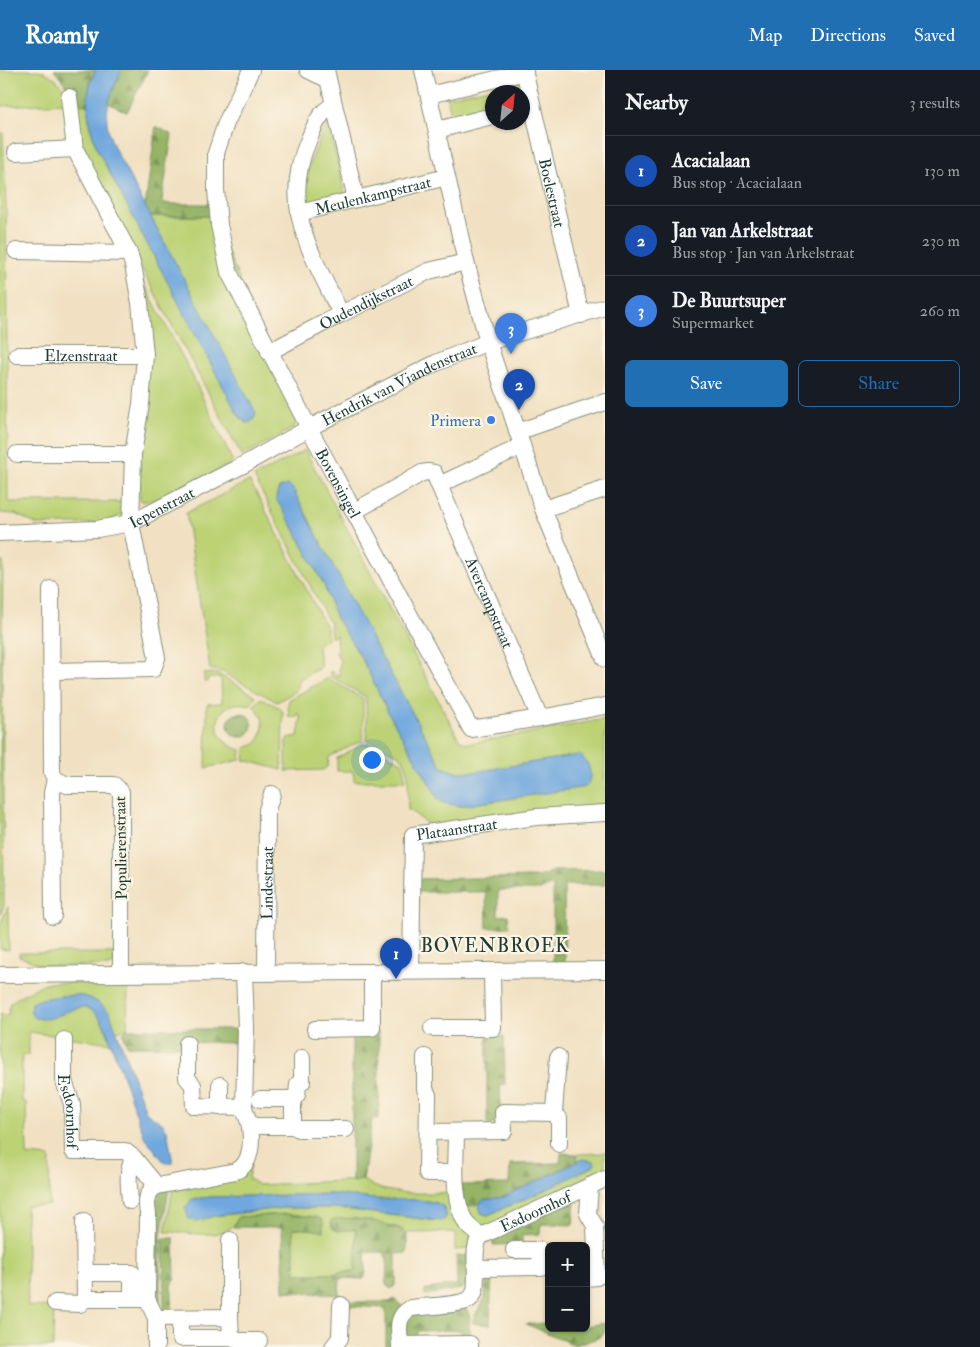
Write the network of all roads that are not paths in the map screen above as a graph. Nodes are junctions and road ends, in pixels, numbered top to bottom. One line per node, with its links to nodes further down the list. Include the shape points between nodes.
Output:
1 (251, 70): 25 (street, Bovensingel, via 216,153 216,190 219,226 229,272)
2 (308, 70): 5 (street)
3 (423, 70): 7 (street)
4 (524, 71): 6 (street, Boelestraat); 7 (street)
5 (326, 75): 9 (street)
6 (526, 85)
7 (429, 95): 12 (street)
8 (69, 97): 13 (street)
9 (333, 105): 16 (street); 17 (street, via 319,116 301,160 296,190)
10 (530, 116): 23 (street, Boelestraat)
11 (485, 118): 12 (street)
12 (437, 130): 15 (street)
13 (76, 149): 14 (street); 19 (street)
14 (16, 152)
15 (447, 177): 16 (street, Meulenkampstraat); 20 (street)
16 (356, 198): 17 (street, Meulenkampstraat)
17 (299, 213): 22 (street, via 306,243)
18 (16, 251): 19 (street)
19 (129, 253): 27 (street, via 140,303)
20 (466, 262): 22 (street, Oudendijkstraat, via 429,270); 24 (street)
21 (605, 307): 23 (street, Hendrik van Viandenstraat)
22 (341, 314): 25 (street, Oudendijkstraat)
23 (581, 315): 24 (street, Hendrik van Viandenstraat)
24 (488, 342): 29 (street, Hendrik van Viandenstraat, via 436,363); 30 (street)
25 (269, 352): 29 (street, Bovensingel)
26 (17, 355): 27 (street, Elzenstraat)
27 (145, 355): 32 (street)
28 (605, 402): 30 (street)
29 (309, 428): 36 (street, Bovensingel); 37 (street, Iepenstraat)
30 (519, 439): 33 (street); 35 (street)
31 (17, 454): 32 (street)
32 (133, 454): 37 (street)
33 (439, 485): 36 (street, via 434,473 422,473); 43 (street, Avercampstraat)
34 (605, 490): 35 (street)
35 (543, 509): 40 (street)
36 (355, 511): 43 (street, Bovensingel, via 471,729)
37 (131, 523): 38 (street, Iepenstraat, via 97,529); 41 (street, via 157,658 153,668)
38 (0, 533)
39 (51, 589): 41 (street)
40 (605, 659)
41 (52, 671): 44 (street, via 52,772)
42 (605, 706): 43 (street, Bovensingel)
43 (540, 718)
44 (55, 779): 47 (street, via 52,793); 55 (street, Populierenstraat, via 66,785 114,785 121,792)
45 (272, 794): 53 (street, Lindestraat, via 267,810)
46 (605, 814): 49 (street, Plataanstraat, via 536,817 412,835)
47 (53, 916)
48 (605, 970): 50 (street)
49 (411, 971): 50 (street); 52 (street)
50 (492, 971): 56 (street, via 492,1028)
51 (244, 972): 53 (street); 55 (street); 67 (street)
52 (372, 972): 53 (street); 57 (street, via 372,1028)
53 (266, 973)
54 (0, 974): 55 (street)
55 (121, 974)
56 (432, 1028)
57 (314, 1029)
58 (64, 1040): 75 (street, Esdoornhof, via 64,1081 72,1104 73,1151 125,1152)
59 (186, 1044): 66 (street, via 188,1078 194,1085 194,1106)
60 (426, 1057): 72 (street)
61 (558, 1057): 68 (street)
62 (302, 1058): 65 (street, via 302,1082 298,1084 297,1095)
63 (220, 1085): 66 (street)
64 (260, 1099): 65 (street)
65 (293, 1099): 70 (street)
66 (220, 1107): 67 (street)
67 (244, 1107): 69 (street)
68 (554, 1114): 73 (street, via 503,1112 504,1131); 74 (street, via 559,1118)
69 (250, 1126): 70 (street); 78 (street, via 248,1159 241,1169)
70 (293, 1126): 71 (street, via 299,1129)
71 (346, 1129)
72 (428, 1132): 73 (street); 76 (street, via 427,1173)
73 (456, 1132): 76 (street, Esdoornhof)
74 (559, 1144)
75 (134, 1158): 78 (street); 80 (street, via 130,1163)
76 (456, 1173): 82 (street, Esdoornhof, via 464,1218)
77 (605, 1178): 79 (street, Esdoornhof)
78 (156, 1186): 89 (street, via 147,1201)
79 (590, 1186): 82 (street, Esdoornhof); 87 (street, Esdoornhof, via 588,1214 596,1226 597,1277)
80 (130, 1201)
81 (84, 1221): 86 (street)
82 (481, 1236): 85 (street, Esdoornhof, via 476,1244)
83 (230, 1240): 92 (street)
84 (514, 1250): 85 (street, Esdoornhof, via 540,1250 541,1267)
85 (476, 1268): 97 (street, Esdoornhof, via 475,1291 466,1302 411,1308 404,1312 399,1323)
86 (85, 1273): 88 (street); 89 (street, via 132,1273)
87 (590, 1278)
88 (85, 1299): 89 (street); 90 (street, via 80,1304)
89 (139, 1299): 93 (street)
90 (55, 1303)
91 (341, 1306): 99 (street, via 340,1338)
92 (230, 1317): 94 (street); 95 (street)
93 (156, 1318): 94 (street); 98 (street)
94 (180, 1318): 95 (street, via 180,1338)
95 (232, 1338): 96 (street)
96 (259, 1341)
97 (400, 1346): 100 (street, Esdoornhof, via 470,1344)
98 (156, 1347)
99 (333, 1347)
100 (470, 1347)

